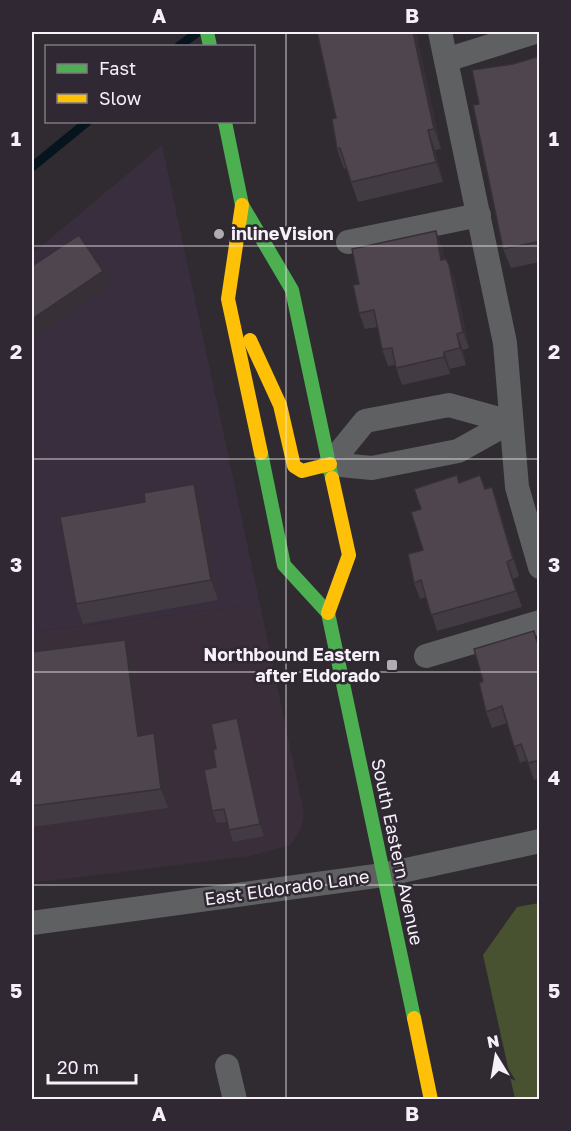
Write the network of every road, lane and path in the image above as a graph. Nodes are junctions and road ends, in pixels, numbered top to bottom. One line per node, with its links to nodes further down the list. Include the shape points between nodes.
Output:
1 (440, 32): 3 (street)
2 (535, 32): 3 (street)
3 (446, 60): 6 (street)
4 (225, 123): 5 (main road)
5 (242, 205): 8 (main road); 10 (main road, via 292,290)
6 (479, 215): 7 (street); 9 (street, via 505,343)
7 (348, 242)
8 (228, 298): 10 (main road, via 280,405 294,466 302,471); 12 (main road, via 284,566)
9 (510, 422): 10 (street, via 459,451 372,468); 10 (street, via 449,405 364,421); 11 (street, via 517,487)
10 (330, 464): 12 (main road, via 349,555)
11 (540, 567)
12 (328, 613): 16 (main road, South Eastern Avenue)
13 (540, 622): 14 (street)
14 (426, 656)
15 (540, 841): 16 (street, East Eldorado Lane)
16 (383, 874): 17 (street, East Eldorado Lane); 20 (main road, South Eastern Avenue)
17 (32, 923)
18 (228, 1066): 19 (street)
19 (235, 1100)
20 (431, 1100)

